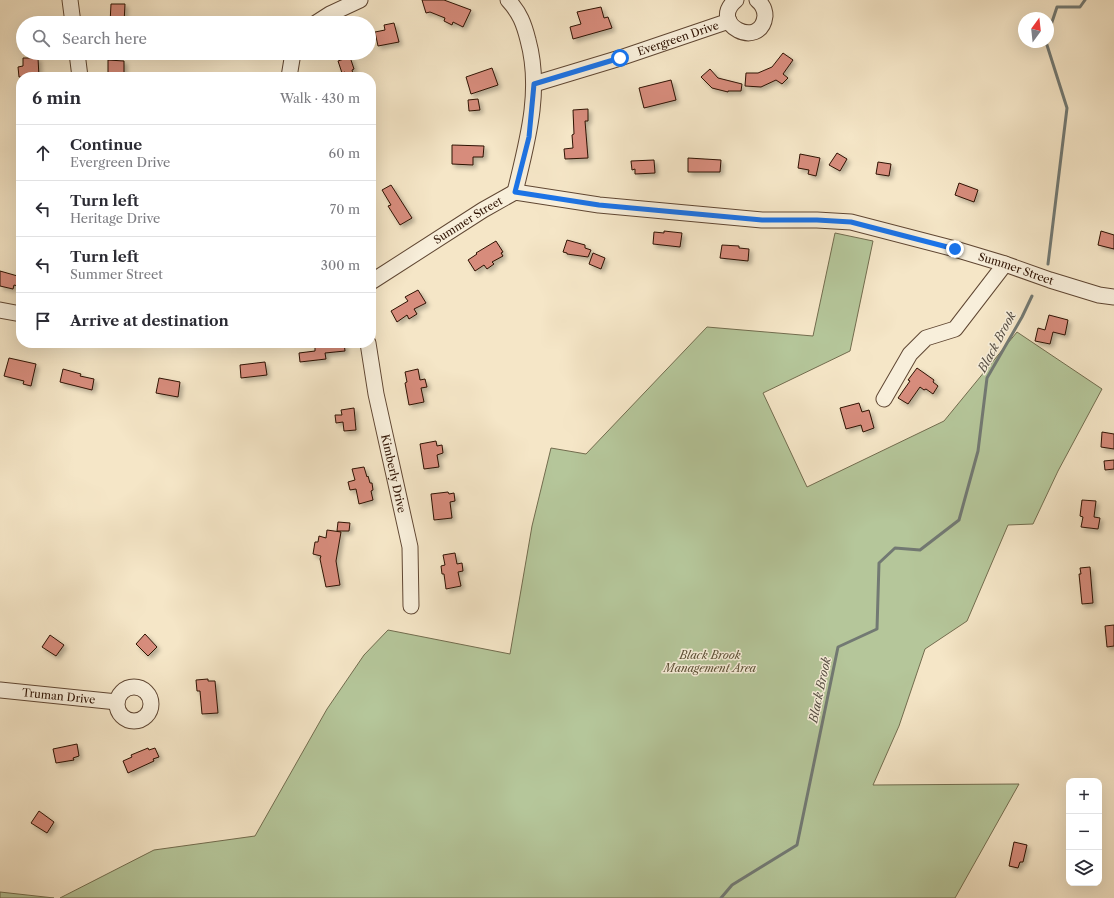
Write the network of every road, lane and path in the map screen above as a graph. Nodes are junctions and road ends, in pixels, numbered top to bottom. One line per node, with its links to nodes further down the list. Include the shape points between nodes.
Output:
1 (70, 0): 6 (street)
2 (360, 0): 7 (street)
3 (508, 0): 13 (street, via 524,22 533,58)
4 (736, 0): 8 (street, Evergreen Drive, via 729,9)
5 (757, 0): 8 (street, Evergreen Drive, via 765,13 758,29 750,33 741,33)
6 (72, 16)
7 (327, 16)
8 (729, 21): 13 (street, Evergreen Drive)
9 (78, 60): 11 (street)
10 (292, 60): 12 (street)
11 (79, 72)
12 (290, 72)
13 (534, 84): 14 (street, via 529,137)
14 (515, 192): 15 (street, Summer Street, via 599,205 762,220 851,222); 16 (street, Summer Street)
15 (1005, 264): 17 (street, Summer Street, via 1092,293); 21 (street, via 955,329 926,338 910,354)
16 (376, 279)
17 (1114, 297)
18 (0, 310): 19 (street)
19 (16, 313)
20 (369, 348): 22 (street, Kimberly Drive, via 376,394 410,547)
21 (884, 399)
22 (410, 606)
23 (0, 690): 24 (street, Truman Drive)
24 (117, 702)

